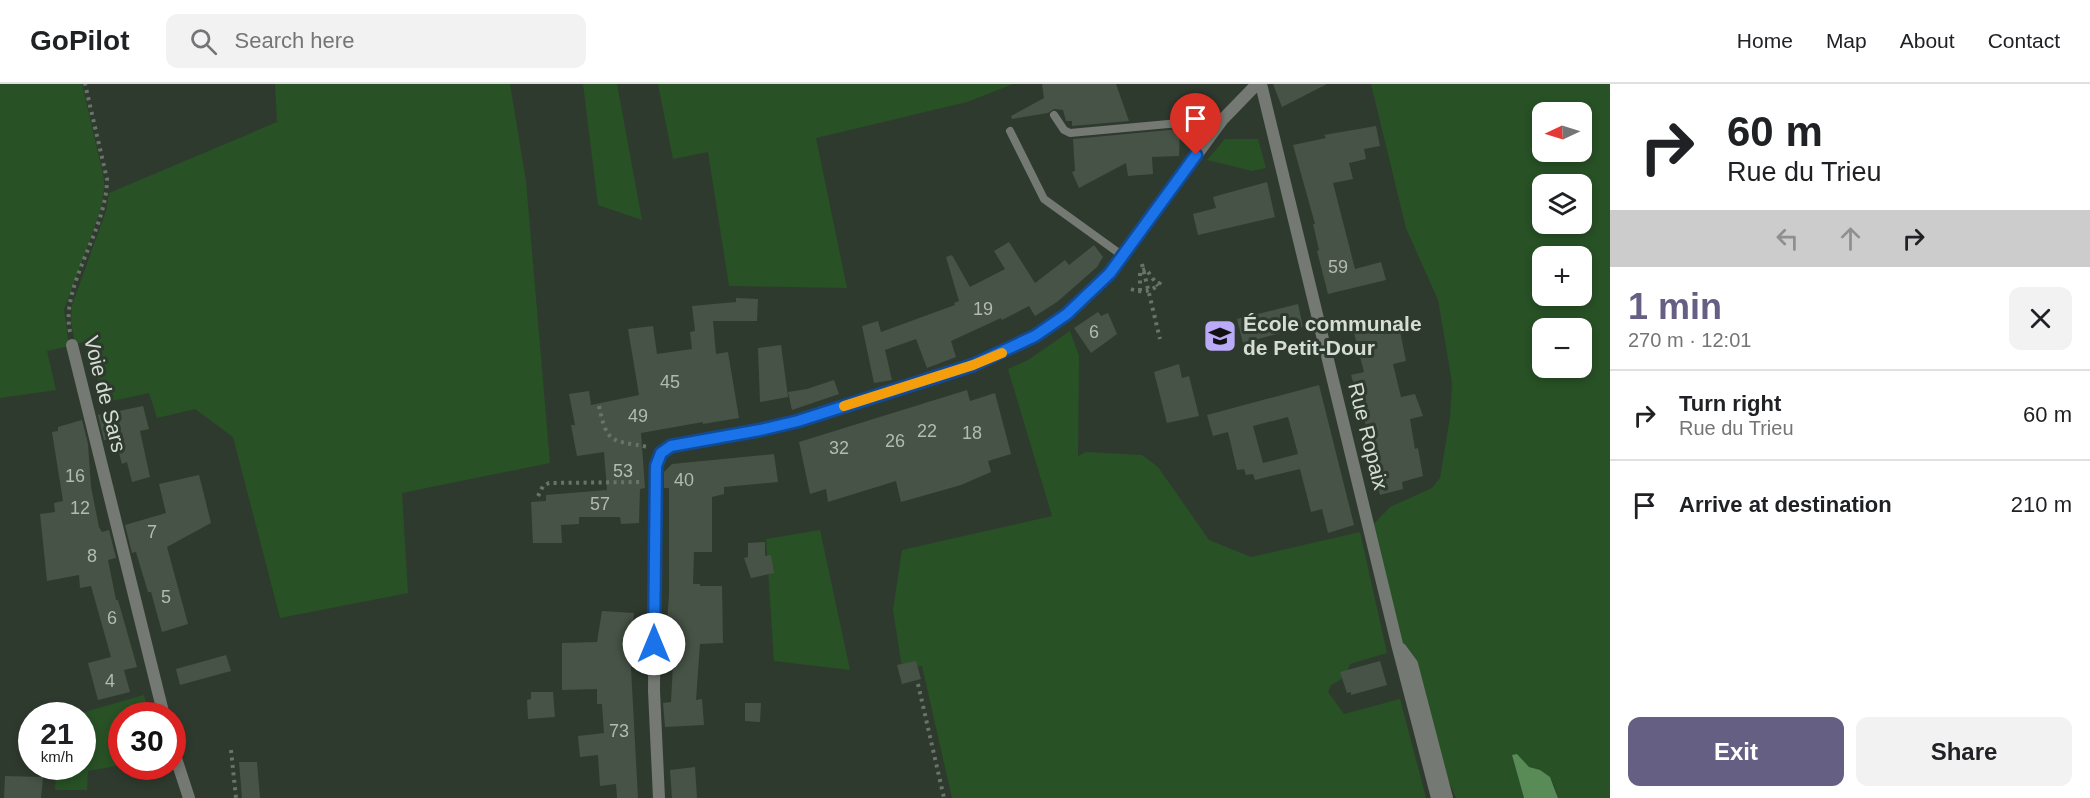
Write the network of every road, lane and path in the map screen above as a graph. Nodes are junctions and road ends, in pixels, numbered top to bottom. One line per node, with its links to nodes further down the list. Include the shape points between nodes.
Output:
1 (85, 84): 14 (path, Voie de Sars, via 107,189 104,209 67,313)
2 (1259, 84): 4 (street); 19 (street, Rue Ropaix)
3 (1054, 115): 4 (lane, via 1064,130 1071,133)
4 (1222, 119): 6 (street)
5 (1010, 131): 6 (lane, via 1044,199)
6 (1123, 256): 16 (street, via 1067,314 1035,336 988,359 777,427)
7 (1143, 267): 9 (path); 11 (path); 12 (path)
8 (1162, 280): 9 (path)
9 (1158, 286): 11 (path)
10 (1131, 289): 12 (path)
11 (1149, 290): 12 (path); 13 (path)
12 (1140, 291)
13 (1160, 339)
14 (72, 345): 21 (street, Voie de Sars)
15 (599, 406): 16 (path, via 604,429 615,441)
16 (663, 451): 17 (street, via 656,466)
17 (656, 482): 18 (path, via 549,483); 26 (street, via 654,691)
18 (538, 496)
19 (1397, 644): 28 (street, Rue Ropaix); 29 (street, via 1412,664)
20 (918, 684): 27 (path)
21 (161, 702)
22 (231, 750): 25 (path)
23 (183, 780): 24 (street)
24 (189, 798)
25 (236, 798)
26 (659, 798)
27 (945, 798)
28 (1437, 798)
29 (1447, 798)

